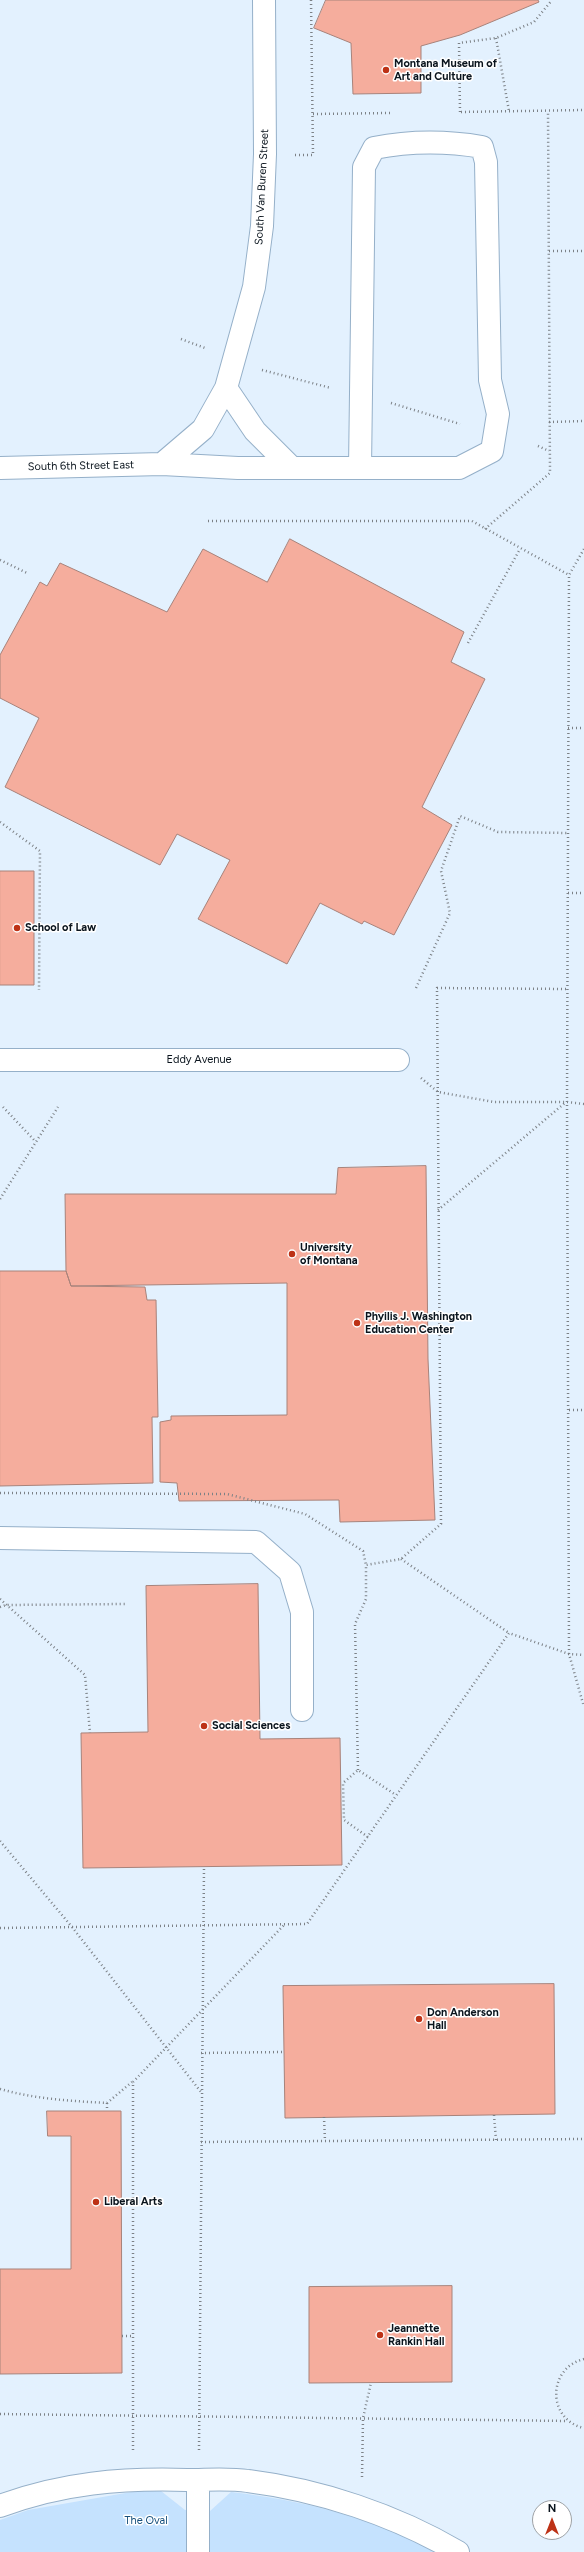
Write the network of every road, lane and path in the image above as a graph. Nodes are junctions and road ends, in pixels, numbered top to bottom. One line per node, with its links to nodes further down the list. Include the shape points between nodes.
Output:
1 (264, 0): 14 (street, South Van Buren Street, via 266,107 262,226 254,287)
2 (311, 0): 8 (path, via 313,155)
3 (552, 0): 4 (path, via 534,22)
4 (496, 38): 5 (path); 7 (path, via 459,43)
5 (509, 111)
6 (548, 111): 9 (path)
7 (460, 112)
8 (289, 155)
9 (548, 251): 10 (path); 17 (path)
10 (584, 251)
11 (182, 339): 12 (path)
12 (211, 350)
13 (260, 369): 15 (path)
14 (226, 388): 22 (street, South Van Buren Street, via 203,429); 24 (street, via 255,431)
15 (334, 389)
16 (391, 403): 19 (path)
17 (549, 422): 18 (path); 21 (path)
18 (584, 422)
19 (460, 424)
20 (538, 446): 21 (path)
21 (549, 451): 27 (path, via 550,472)
22 (162, 464): 23 (street, South 6th Street East); 24 (street, South 6th Street East)
23 (0, 468)
24 (292, 468): 25 (street, South 6th Street East)
25 (360, 468): 25 (street, South 6th Street East, via 459,468 492,450 498,414 490,380 486,162 482,147 457,143 400,143 374,148 364,167)
26 (208, 521): 27 (path, via 472,521)
27 (485, 529): 28 (path)
28 (520, 549): 32 (path); 33 (path)
29 (584, 549): 32 (path)
30 (0, 560): 31 (path)
31 (27, 573)
32 (569, 575): 34 (path)
33 (468, 643)
34 (568, 728): 35 (path); 37 (path)
35 (584, 728)
36 (0, 822): 42 (path, via 40,852)
37 (568, 833): 38 (path); 40 (path, via 498,832 460,816 441,871 450,913)
38 (568, 893): 39 (path); 41 (path)
39 (584, 893)
40 (416, 988)
41 (567, 989): 45 (path, via 437,988); 46 (path)
42 (39, 990)
43 (0, 1060): 44 (street, Eddy Avenue)
44 (398, 1060): 45 (path)
45 (438, 1092): 46 (path, via 494,1102); 52 (path)
46 (567, 1102): 47 (path); 52 (path); 53 (path)
47 (584, 1104)
48 (3, 1107): 50 (path)
49 (58, 1108): 50 (path)
50 (36, 1142): 51 (path)
51 (0, 1199)
52 (438, 1210): 57 (path, via 441,1524)
53 (568, 1410): 54 (path); 64 (path)
54 (584, 1410)
55 (0, 1493): 58 (path, via 227,1494 305,1514 363,1551)
56 (0, 1538): 67 (street, via 256,1542 290,1572 302,1612)
57 (401, 1559): 58 (path); 63 (path)
58 (366, 1565): 69 (path, via 366,1599 355,1624)
59 (0, 1599): 61 (path)
60 (126, 1604): 61 (path)
61 (6, 1605): 62 (path); 68 (path, via 85,1675)
62 (0, 1607)
63 (509, 1633): 64 (path); 70 (path)
64 (569, 1654): 65 (path); 66 (path)
65 (584, 1654)
66 (584, 1707)
67 (302, 1710)
68 (90, 1733)
69 (358, 1770): 70 (path); 71 (path, via 343,1783 344,1820)
70 (396, 1795): 71 (path)
71 (368, 1837): 75 (path, via 307,1924)
72 (0, 1841): 76 (path)
73 (204, 1866): 74 (path)
74 (202, 1925): 75 (path); 76 (path); 78 (path)
75 (284, 1925): 78 (path)
76 (72, 1927): 77 (path); 79 (path)
77 (0, 1928)
78 (201, 2010): 79 (path); 81 (path)
79 (166, 2047): 82 (path); 84 (path)
80 (284, 2052): 81 (path)
81 (201, 2053): 84 (path)
82 (133, 2082): 85 (path); 94 (path)
83 (0, 2089): 85 (path, via 57,2100)
84 (201, 2093): 92 (path)
85 (107, 2103): 86 (path)
86 (107, 2111)
87 (494, 2115): 90 (path)
88 (324, 2117): 91 (path)
89 (584, 2139): 90 (path)
90 (496, 2140): 91 (path)
91 (325, 2141): 92 (path)
92 (201, 2142): 99 (path)
93 (122, 2336): 94 (path)
94 (134, 2336): 98 (path)
95 (584, 2359): 101 (path, via 571,2364 557,2382 557,2406)
96 (371, 2383): 100 (path)
97 (0, 2414): 98 (path)
98 (133, 2415): 99 (path); 103 (path)
99 (200, 2418): 100 (path); 104 (path)
100 (363, 2418): 101 (path); 106 (path)
101 (568, 2421): 102 (path)
102 (584, 2428)
103 (134, 2478): 104 (street); 105 (street, via 92,2482 23,2497)
104 (198, 2480): 106 (street, via 247,2481 307,2492); 107 (street)
105 (0, 2506)
106 (362, 2507): 108 (street, via 442,2542)
107 (198, 2552)
108 (458, 2552)

